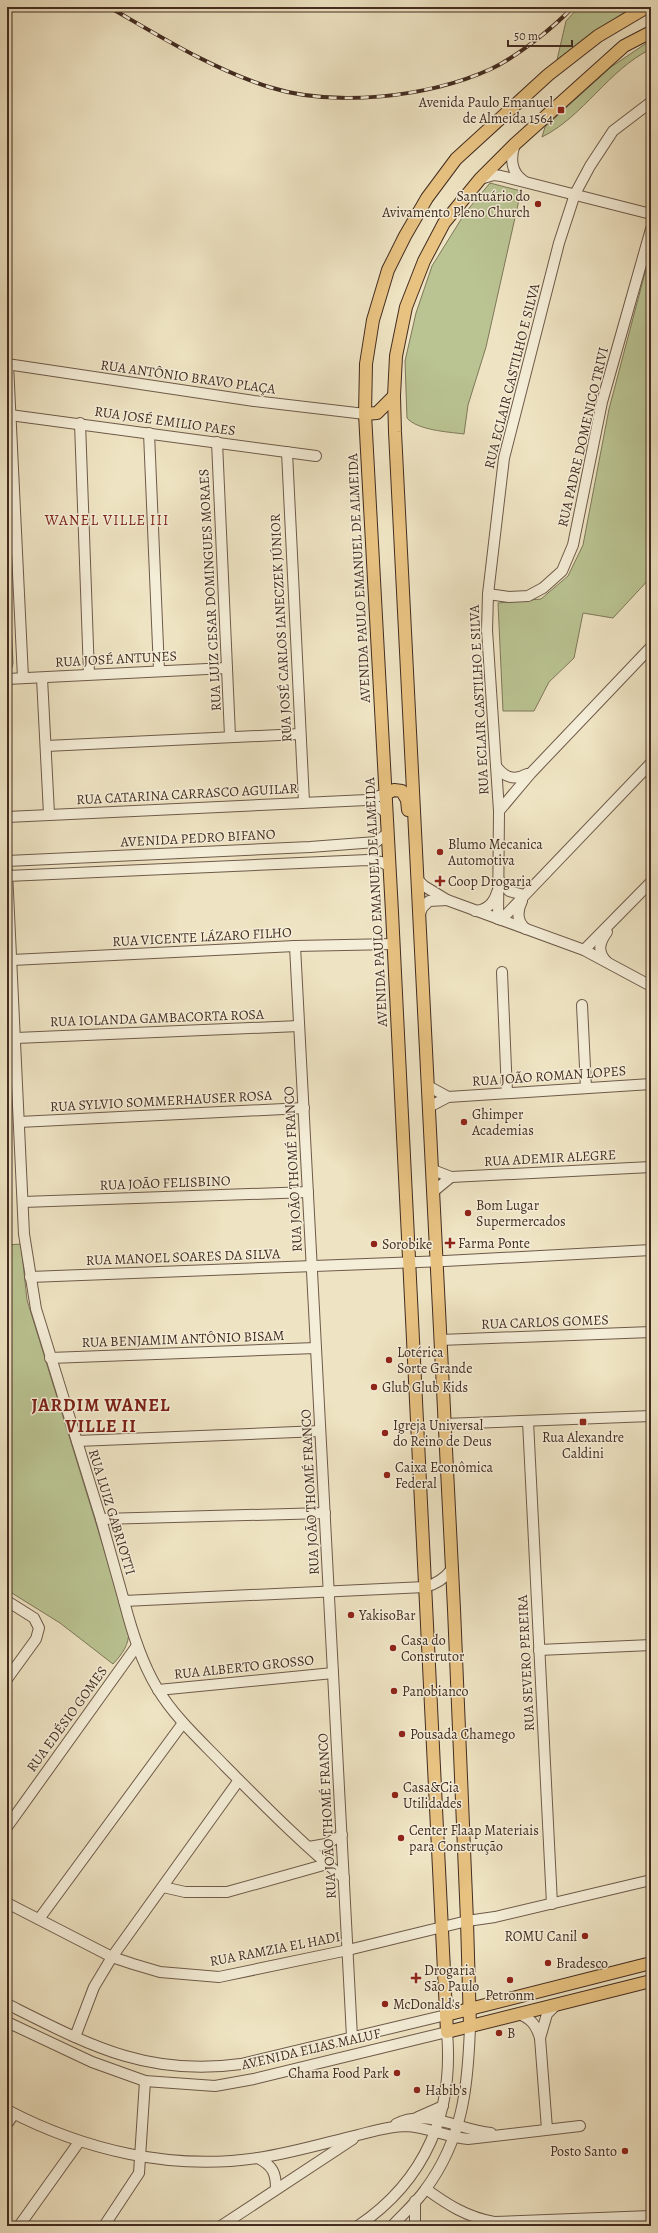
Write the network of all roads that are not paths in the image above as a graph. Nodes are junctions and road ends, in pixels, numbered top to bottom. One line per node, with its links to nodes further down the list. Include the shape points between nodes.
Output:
1 (647, 7): 12 (main road, AVENIDA PAULO EMANUEL DE ALMEIDA, via 598,36 548,75 456,159 427,198 388,270 373,320 366,364)
2 (651, 32): 4 (main road, via 619,51)
3 (651, 102): 7 (street, RUA ECLAIR CASTILHO E SILVA, via 613,131)
4 (515, 144): 5 (main road); 6 (street, via 511,156 512,166 517,176)
5 (480, 179): 6 (street, via 497,175); 11 (main road, via 444,223 424,260 406,307 396,356)
6 (524, 181): 7 (street)
7 (575, 194): 8 (street); 19 (street, RUA ECLAIR CASTILHO E SILVA, via 559,243 504,458)
8 (651, 214)
9 (651, 229): 19 (street, RUA PADRE DOMENICO TRIVI, via 602,402 573,545 562,571 543,588 528,596)
10 (7, 364): 12 (street, RUA ANTÔNIO BRAVO PLAÇA, via 254,401); 13 (street)
11 (394, 396): 12 (main road, via 377,413); 46 (main road)
12 (365, 414): 35 (main road, AVENIDA PAULO EMANUEL DE ALMEIDA)
13 (10, 415): 14 (street, RUA JOSÉ EMILIO PAES); 24 (street)
14 (80, 423): 15 (street, RUA JOSÉ EMILIO PAES); 23 (street)
15 (149, 433): 16 (street, RUA JOSÉ EMILIO PAES); 22 (street)
16 (217, 442): 17 (street, RUA JOSÉ EMILIO PAES); 21 (street, RUA LUIZ CESAR DOMINGUES MORAES)
17 (287, 452): 18 (street, RUA JOSÉ EMILIO PAES); 27 (street, RUA JOSÉ CARLOS IANECZEK JÚNIOR)
18 (316, 456)
19 (488, 594): 31 (street, RUA ECLAIR CASTILHO E SILVA, via 487,630)
20 (651, 647): 32 (street)
21 (227, 668): 22 (street, RUA JOSÉ ANTUNES); 28 (street, RUA LUIZ CESAR DOMINGUES MORAES)
22 (159, 670): 23 (street, RUA JOSÉ ANTUNES)
23 (89, 674): 25 (street, RUA JOSÉ ANTUNES)
24 (23, 678): 25 (street, RUA JOSÉ ANTUNES); 26 (street, RUA JOSÉ ANTUNES)
25 (42, 678): 29 (street)
26 (7, 679)
27 (300, 734): 28 (street); 38 (street, RUA JOSÉ CARLOS IANECZEK JÚNIOR)
28 (230, 736): 29 (street)
29 (46, 746): 41 (street)
30 (651, 763): 54 (street)
31 (496, 766): 33 (street, via 505,775); 34 (street, RUA ECLAIR CASTILHO E SILVA)
32 (531, 773): 33 (street); 36 (street)
33 (516, 779): 34 (street)
34 (498, 789): 36 (street, via 502,798); 39 (street, RUA ECLAIR CASTILHO E SILVA)
35 (384, 794): 37 (street, RUA CATARINA CARRASCO AGUILAR); 40 (main road, AVENIDA PAULO EMANUEL DE ALMEIDA); 46 (main road, via 398,790 406,796 410,838)
36 (511, 796): 39 (street)
37 (367, 800): 38 (street, RUA CATARINA CARRASCO AGUILAR); 40 (street)
38 (304, 802): 41 (street, RUA CATARINA CARRASCO AGUILAR)
39 (499, 811): 52 (street, RUA ECLAIR CASTILHO E SILVA)
40 (386, 812): 43 (main road, AVENIDA PAULO EMANUEL DE ALMEIDA)
41 (49, 814): 42 (street, RUA CATARINA CARRASCO AGUILAR)
42 (7, 817)
43 (388, 833): 44 (street, AVENIDA PEDRO BIFANO, via 376,842); 48 (main road, AVENIDA PAULO EMANUEL DE ALMEIDA)
44 (310, 847): 45 (street, AVENIDA PEDRO BIFANO); 47 (street)
45 (7, 861)
46 (417, 862): 51 (main road)
47 (311, 863): 48 (street, AVENIDA PEDRO BIFANO, via 368,860); 50 (street, AVENIDA PEDRO BIFANO)
48 (389, 866): 62 (main road, AVENIDA PAULO EMANUEL DE ALMEIDA)
49 (7, 871): 50 (street, RUA LUIZ GABRIOTTI)
50 (7, 876): 66 (street, RUA LUIZ GABRIOTTI)
51 (418, 880): 55 (street); 57 (main road)
52 (500, 880): 54 (street, via 509,891); 56 (street, RUA ECLAIR CASTILHO E SILVA, via 489,907); 58 (street, RUA ECLAIR CASTILHO E SILVA)
53 (651, 882): 59 (street)
54 (524, 895): 58 (street); 60 (street, via 518,919)
55 (447, 900): 56 (street); 57 (street, via 429,901)
56 (475, 911): 58 (street)
57 (420, 914): 74 (main road)
58 (499, 920): 60 (street)
59 (614, 921): 61 (street); 64 (street)
60 (528, 930): 64 (street)
61 (601, 941): 65 (street); 67 (street, via 602,957)
62 (394, 944): 63 (street, RUA VICENTE LÁZARO FILHO); 89 (main road, AVENIDA PAULO EMANUEL DE ALMEIDA)
63 (295, 946): 66 (street, RUA VICENTE LÁZARO FILHO); 71 (street, RUA JOÃO THOMÉ FRANCO)
64 (584, 950): 65 (street)
65 (594, 955): 67 (street)
66 (12, 960): 72 (street, RUA LUIZ GABRIOTTI)
67 (608, 963): 69 (street)
68 (502, 972): 76 (street)
69 (651, 986)
70 (582, 1005): 75 (street)
71 (299, 1026): 72 (street, RUA IOLANDA GAMBACORTA ROSA); 79 (street, RUA JOÃO THOMÉ FRANCO)
72 (16, 1038): 80 (street, RUA LUIZ GABRIOTTI)
73 (651, 1084): 75 (street, RUA JOÃO ROMAN LOPES)
74 (428, 1086): 77 (street); 78 (main road)
75 (586, 1088): 76 (street, RUA JOÃO ROMAN LOPES)
76 (507, 1093): 77 (street, RUA JOÃO ROMAN LOPES)
77 (448, 1097): 78 (street, RUA JOÃO ROMAN LOPES)
78 (429, 1107): 82 (main road)
79 (304, 1108): 80 (street, RUA SYLVIO SOMMERHAUSER ROSA); 85 (street, RUA JOÃO THOMÉ FRANCO)
80 (20, 1122): 86 (street, RUA LUIZ GABRIOTTI)
81 (651, 1167): 83 (street, RUA ADEMIR ALEGRE)
82 (433, 1170): 83 (street, RUA ADEMIR ALEGRE); 84 (main road)
83 (451, 1177): 84 (street)
84 (434, 1191): 88 (main road)
85 (308, 1192): 86 (street, RUA JOÃO FELISBINO); 90 (street, RUA JOÃO THOMÉ FRANCO)
86 (23, 1202): 91 (street, RUA LUIZ GABRIOTTI)
87 (651, 1250): 88 (street)
88 (437, 1262): 89 (street); 93 (main road)
89 (409, 1263): 90 (street, RUA MANOEL SOARES DA SILVA); 104 (main road, AVENIDA PAULO EMANUEL DE ALMEIDA)
90 (312, 1266): 91 (street, RUA MANOEL SOARES DA SILVA); 94 (street, RUA JOÃO THOMÉ FRANCO)
91 (30, 1277): 95 (street, RUA LUIZ GABRIOTTI, via 36,1310)
92 (651, 1332): 93 (street, RUA CARLOS GOMES)
93 (440, 1340): 98 (main road)
94 (316, 1348): 95 (street, RUA BENJAMIM ANTÔNIO BISAM); 99 (street, RUA JOÃO THOMÉ FRANCO)
95 (50, 1358): 100 (street, RUA LUIZ GABRIOTTI)
96 (651, 1416): 97 (street)
97 (528, 1421): 98 (street); 110 (street, RUA SEVERO PEREIRA)
98 (444, 1424): 103 (main road)
99 (320, 1431): 100 (street); 101 (street, RUA JOÃO THOMÉ FRANCO)
100 (77, 1441): 102 (street, RUA LUIZ GABRIOTTI)
101 (325, 1513): 102 (street); 105 (street, RUA JOÃO THOMÉ FRANCO)
102 (101, 1519): 107 (street, RUA LUIZ GABRIOTTI)
103 (452, 1569): 104 (street, via 442,1579); 126 (main road)
104 (426, 1587): 105 (street); 127 (main road, AVENIDA PAULO EMANUEL DE ALMEIDA)
105 (329, 1591): 107 (street); 111 (street, RUA JOÃO THOMÉ FRANCO)
106 (7, 1601): 112 (street, via 34,1618 39,1628 36,1639)
107 (124, 1601): 109 (street, RUA LUIZ GABRIOTTI)
108 (651, 1645): 110 (street)
109 (136, 1647): 113 (street, RUA LUIZ GABRIOTTI); 116 (street, RUA EDÉSIO GOMES)
110 (539, 1650): 124 (street, RUA SEVERO PEREIRA)
111 (333, 1673): 113 (street, RUA ALBERTO GROSSO); 117 (street, RUA JOÃO THOMÉ FRANCO)
112 (7, 1679)
113 (158, 1690): 114 (street, RUA LUIZ GABRIOTTI)
114 (183, 1723): 115 (street, RUA LUIZ GABRIOTTI); 125 (street)
115 (239, 1780): 118 (street, RUA LUIZ GABRIOTTI); 122 (street)
116 (7, 1827)
117 (342, 1835): 118 (street, via 326,1844); 120 (street, RUA JOÃO THOMÉ FRANCO)
118 (309, 1847): 119 (street, RUA LUIZ GABRIOTTI)
119 (327, 1864): 120 (street, RUA LUIZ GABRIOTTI); 122 (street, via 227,1892 185,1892)
120 (344, 1878): 128 (street, RUA JOÃO THOMÉ FRANCO)
121 (651, 1880): 124 (street)
122 (163, 1887): 129 (street)
123 (7, 1903): 125 (street, RUA RAMZIA EL HADI)
124 (552, 1904): 126 (street)
125 (39, 1919): 129 (street, RUA RAMZIA EL HADI)
126 (467, 1921): 127 (street); 136 (main road)
127 (442, 1927): 128 (street, RUA RAMZIA EL HADI); 138 (main road, AVENIDA PAULO EMANUEL DE ALMEIDA)
128 (348, 1950): 129 (street, RUA RAMZIA EL HADI, via 219,1976 160,1972); 143 (street, RUA JOÃO THOMÉ FRANCO)
129 (112, 1957): 142 (street, via 94,1987)
130 (651, 1963): 131 (main road, AVENIDA ELIAS MALUF)
131 (622, 1970): 133 (main road, via 585,1984); 136 (main road, AVENIDA ELIAS MALUF)
132 (651, 1980): 133 (main road, AVENIDA ELIAS MALUF)
133 (582, 1998): 134 (main road, AVENIDA ELIAS MALUF)
134 (557, 2004): 137 (main road, AVENIDA ELIAS MALUF); 144 (street, via 547,2014)
135 (10, 2006): 139 (street); 142 (street, AVENIDA ELIAS MALUF)
136 (470, 2008): 138 (main road, AVENIDA ELIAS MALUF); 140 (main road)
137 (518, 2014): 140 (main road, AVENIDA ELIAS MALUF); 144 (street, via 530,2019)
138 (446, 2015): 141 (main road, AVENIDA PAULO EMANUEL DE ALMEIDA); 143 (street, AVENIDA ELIAS MALUF)
139 (7, 2021): 145 (street, AVENIDA ELIAS MALUF, via 92,2062)
140 (470, 2026): 141 (main road, AVENIDA ELIAS MALUF); 149 (street, via 468,2077)
141 (447, 2032): 145 (street, AVENIDA ELIAS MALUF, via 254,2079 214,2086); 146 (street, via 449,2062)
142 (74, 2037): 143 (street, AVENIDA ELIAS MALUF, via 115,2054 151,2064 184,2068 241,2064)
143 (352, 2037)
144 (540, 2038): 153 (street)
145 (145, 2081): 160 (street)
146 (443, 2106): 148 (street); 150 (street)
147 (11, 2112): 151 (street); 157 (street)
148 (439, 2120): 149 (street); 150 (street); 154 (street)
149 (460, 2121): 156 (street); 158 (street)
150 (416, 2122): 154 (street); 155 (street); 159 (street)
151 (7, 2124)
152 (580, 2126): 153 (street)
153 (547, 2129): 156 (street, via 501,2134)
154 (435, 2132): 158 (street); 159 (street)
155 (359, 2134): 161 (street); 162 (street)
156 (469, 2134): 158 (street)
157 (79, 2142): 160 (street); 166 (street)
158 (452, 2142): 163 (street)
159 (429, 2145): 169 (street, via 398,2194)
160 (140, 2157): 161 (street, via 191,2162); 167 (street, via 136,2181)
161 (258, 2158): 162 (street, via 273,2168)
162 (276, 2189): 168 (street)
163 (426, 2190): 164 (street); 165 (street, via 460,2212 494,2222)
164 (415, 2202): 170 (street); 171 (street)
165 (651, 2216)
166 (19, 2226)
167 (104, 2226)
168 (221, 2226)
169 (358, 2226)
170 (392, 2226)
171 (415, 2226)

